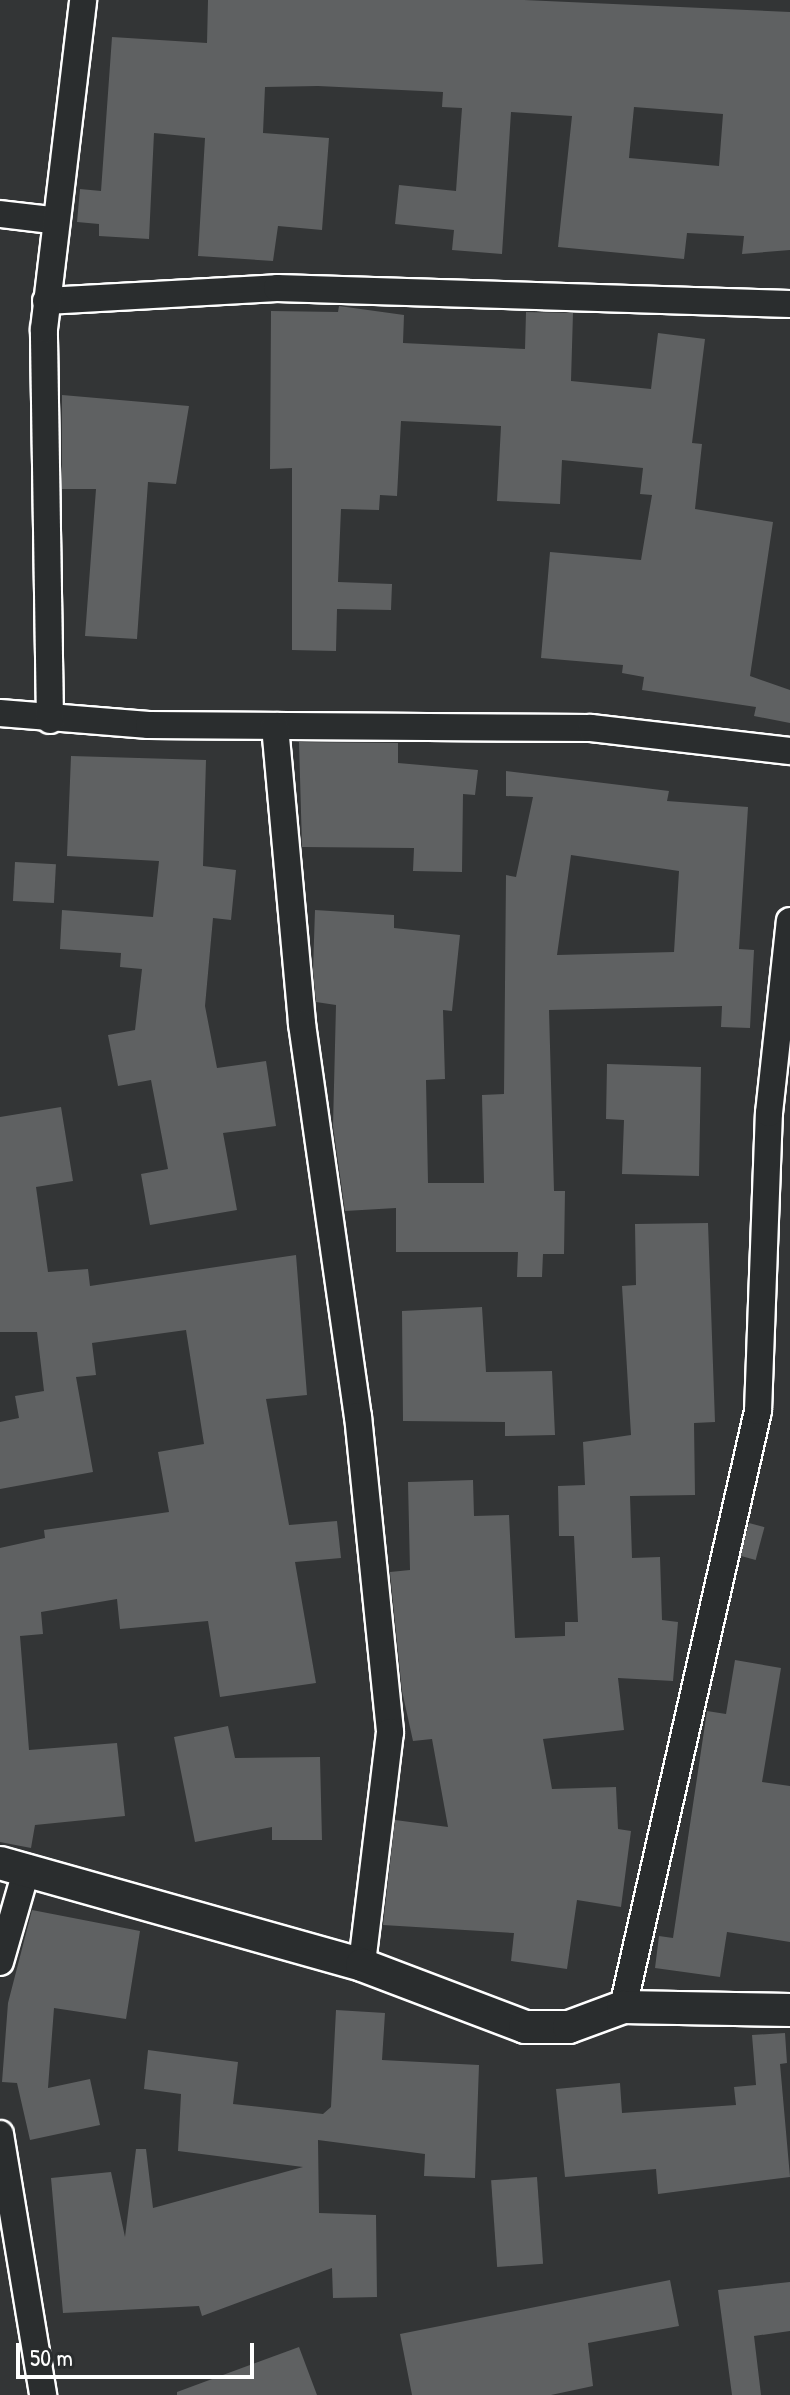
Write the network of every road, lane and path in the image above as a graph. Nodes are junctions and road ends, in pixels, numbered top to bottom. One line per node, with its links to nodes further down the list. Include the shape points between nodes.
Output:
1 (83, 0): 3 (street)
2 (0, 214): 3 (street)
3 (51, 220): 4 (street)
4 (46, 301): 5 (street, via 277,288); 7 (street)
5 (790, 304)
6 (0, 713): 7 (street)
7 (50, 720): 8 (street)
8 (275, 726): 9 (street, via 591,728); 13 (street, via 302,1024 358,1416 390,1732)
9 (790, 751)
10 (790, 921): 14 (street, via 769,1113 758,1411)
11 (13, 1866): 12 (street); 13 (street)
12 (0, 1962)
13 (362, 1965): 14 (street, via 525,2027 569,2027)
14 (623, 2007): 15 (street)
15 (790, 2010)
16 (0, 2134): 17 (street)
17 (43, 2395)

